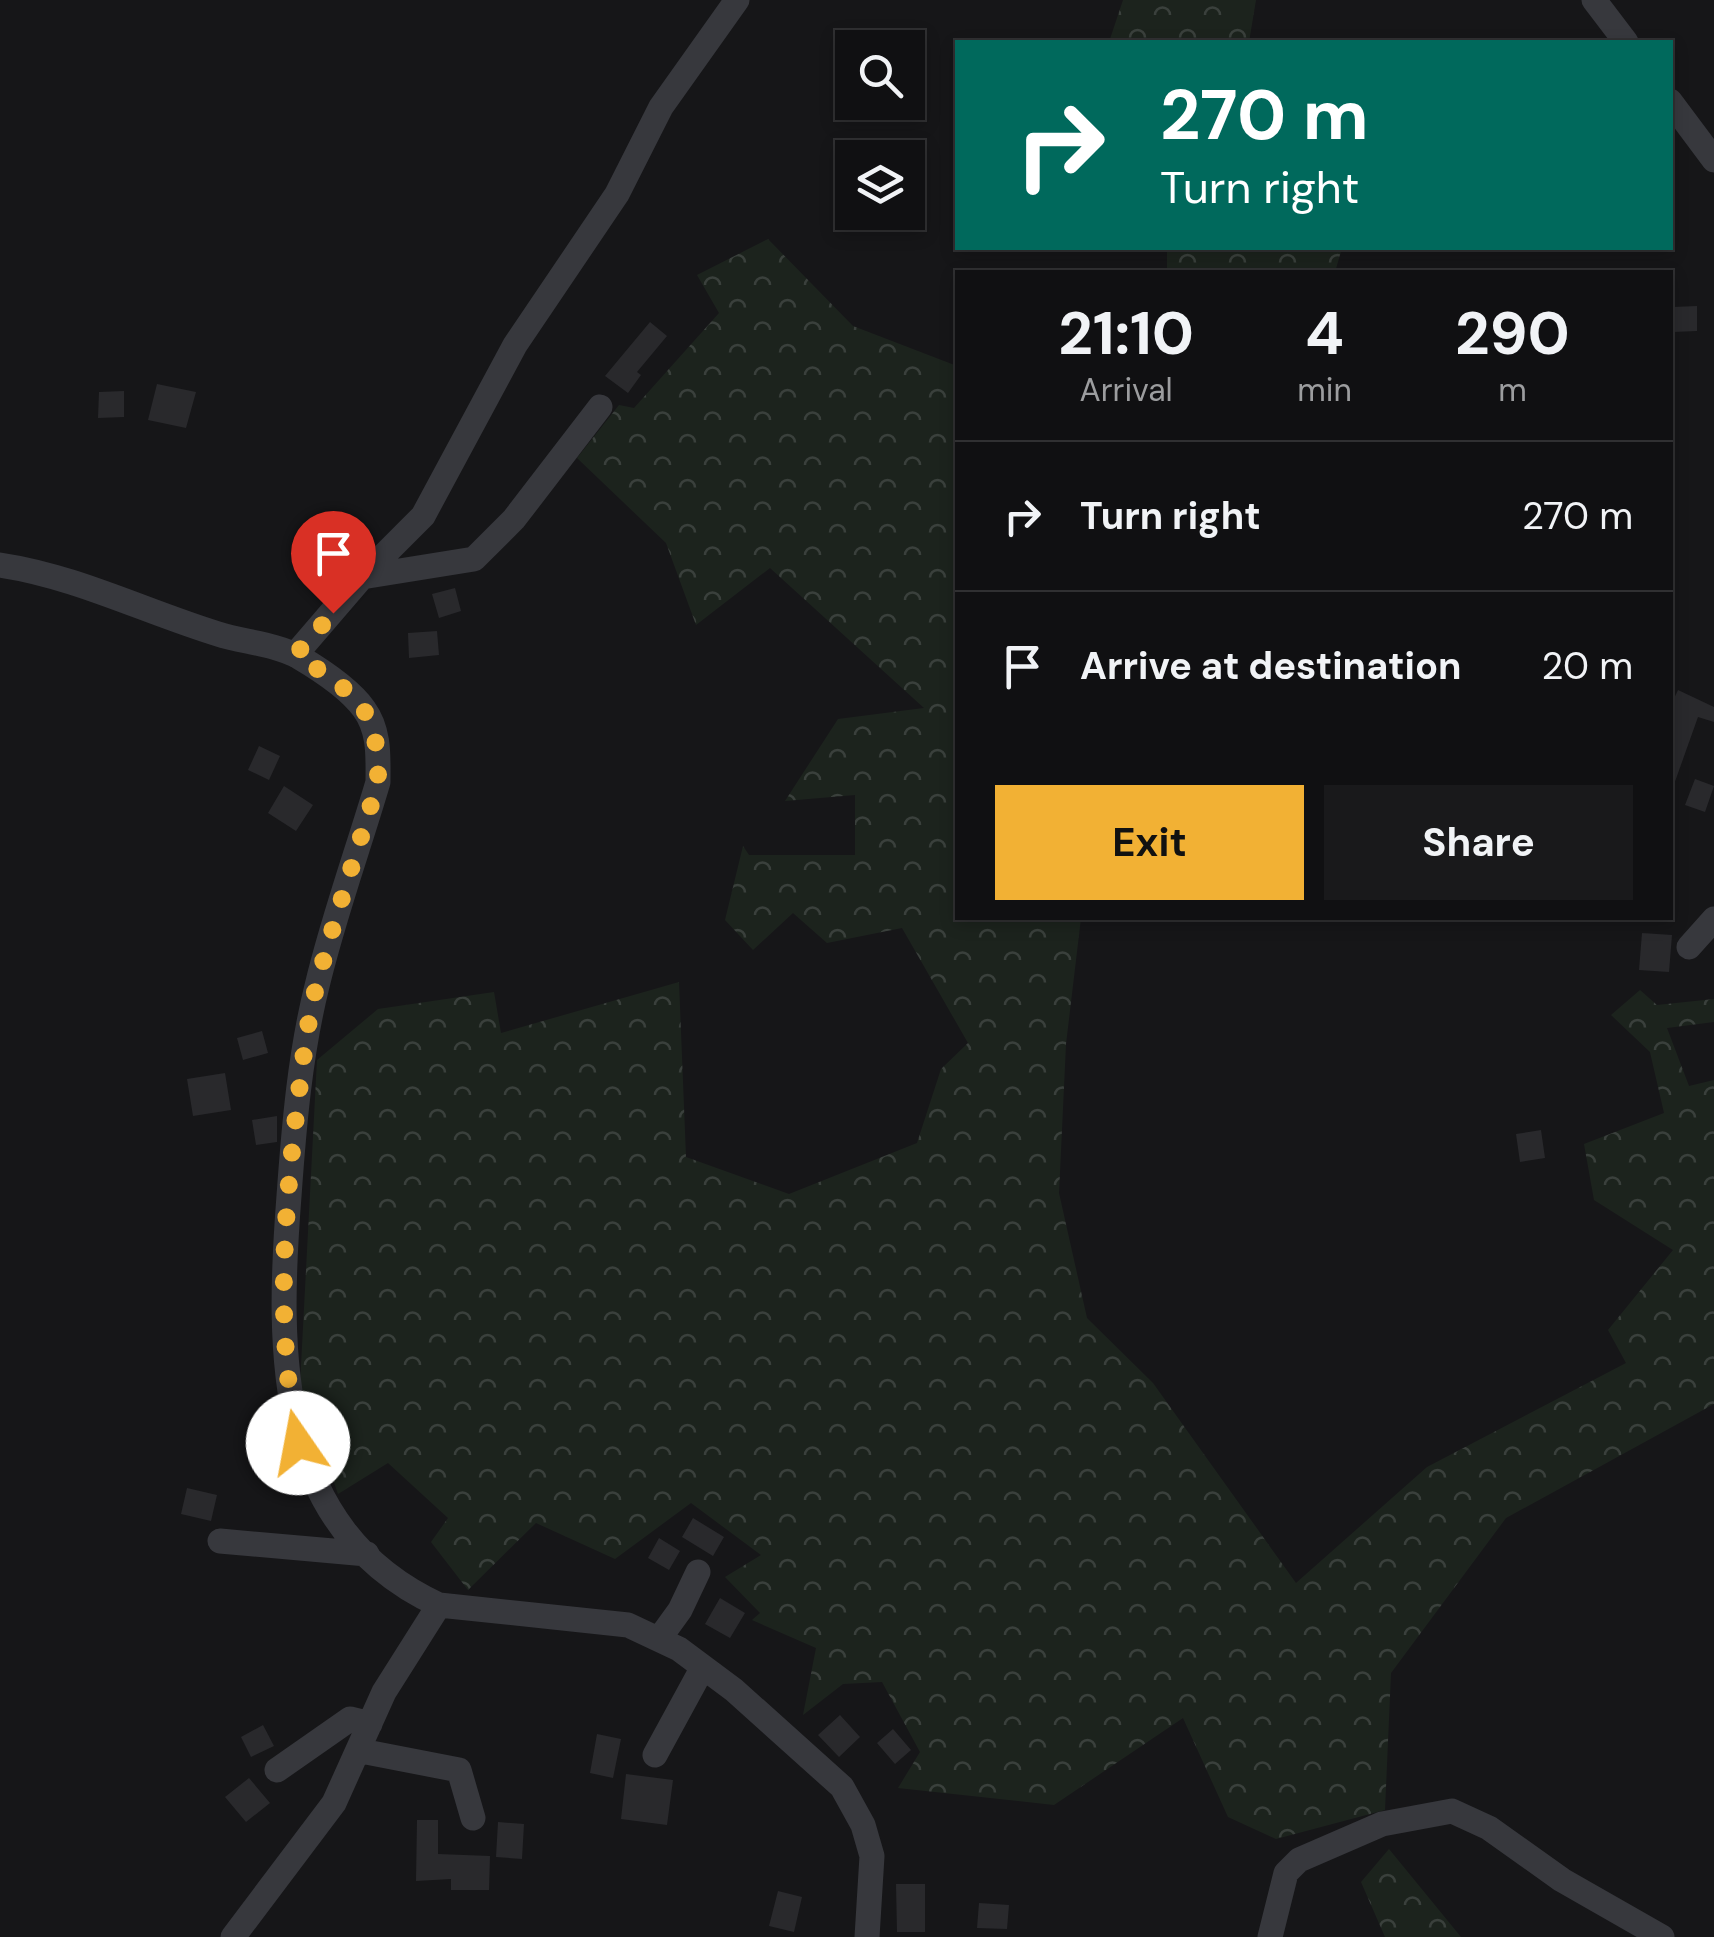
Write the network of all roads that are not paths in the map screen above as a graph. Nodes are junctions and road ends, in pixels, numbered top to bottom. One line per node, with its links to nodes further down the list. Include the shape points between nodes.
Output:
1 (737, 0): 8 (street, via 661,107 617,194 515,345 423,516)
2 (1594, 0): 3 (street)
3 (1624, 40)
4 (1673, 105): 5 (street)
5 (1714, 160)
6 (600, 408): 8 (street, via 514,520 474,558)
7 (0, 566): 9 (street, via 34,570 219,635)
8 (362, 577): 9 (street)
9 (296, 654): 13 (street, via 350,693 374,725 378,750 378,782 306,1034 281,1302 298,1443 328,1507)
10 (1714, 919): 11 (street)
11 (1688, 946)
12 (220, 1541): 13 (street)
13 (367, 1554): 15 (street)
14 (698, 1572): 18 (street)
15 (411, 1592): 16 (street); 17 (street)
16 (439, 1605): 17 (street); 18 (street, via 628,1625)
17 (419, 1633): 20 (street)
18 (659, 1640): 19 (street)
19 (703, 1666): 22 (street); 26 (street, via 842,1786 872,1856)
20 (370, 1724): 21 (street); 23 (street, via 350,1719)
21 (360, 1750): 24 (street, via 460,1770); 25 (street, via 334,1803)
22 (655, 1755)
23 (277, 1770)
24 (473, 1818)
25 (233, 1937)
26 (867, 1937)
27 (1270, 1937): 28 (street, via 1286,1874 1299,1860 1382,1824 1452,1811)
28 (1662, 1937)

